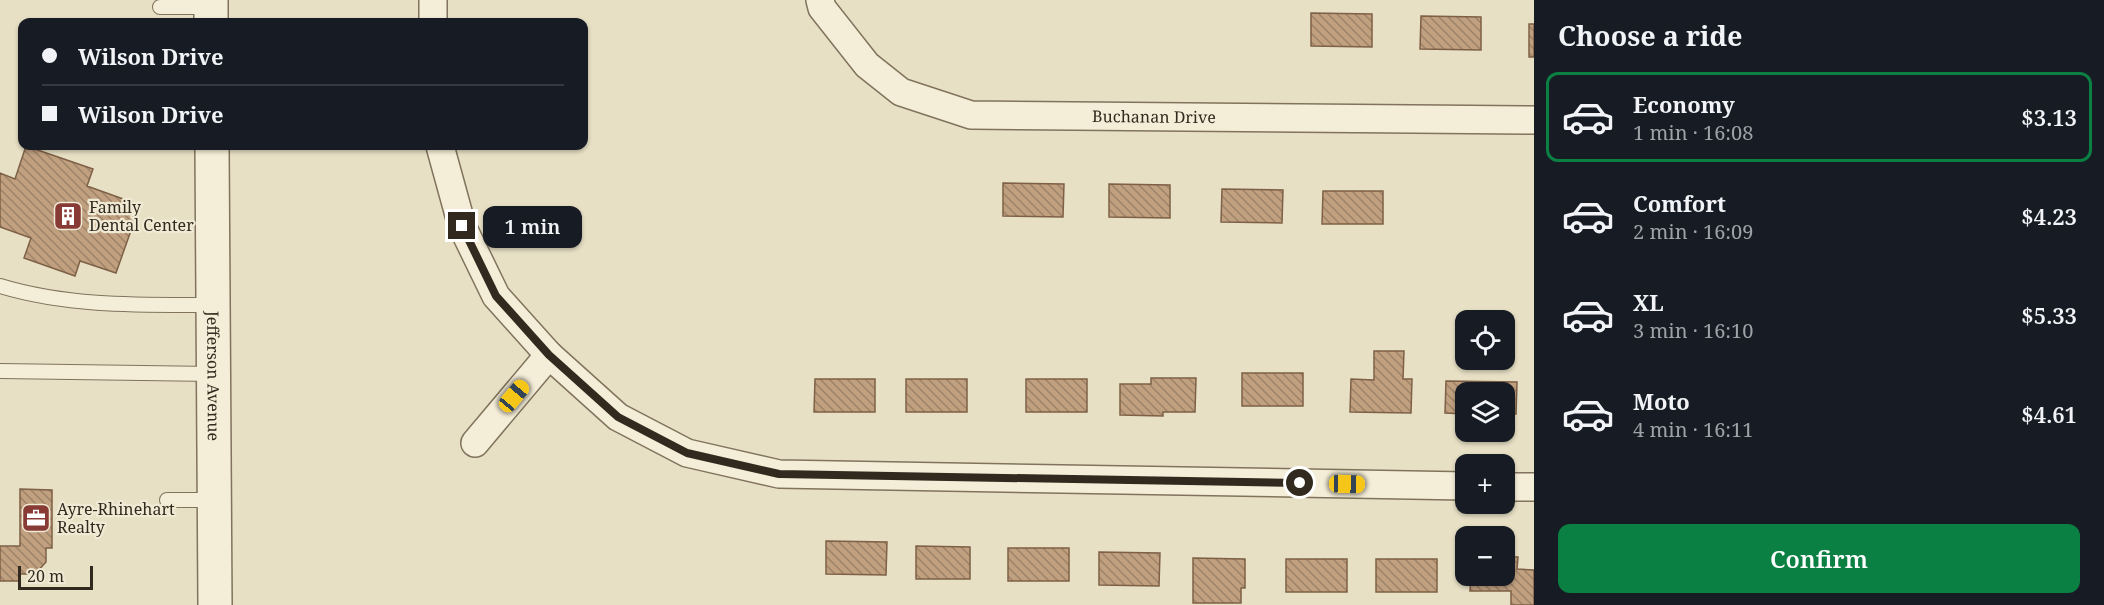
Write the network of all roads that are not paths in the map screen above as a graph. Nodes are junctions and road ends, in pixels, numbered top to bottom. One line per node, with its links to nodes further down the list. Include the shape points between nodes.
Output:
1 (433, 0): 5 (street)
2 (820, 0): 6 (street, Buchanan Drive, via 822,8 867,65 901,92 971,115)
3 (160, 7): 4 (lane)
4 (211, 10)
5 (433, 18)
6 (1534, 120)
7 (212, 150): 10 (street, Jefferson Avenue)
8 (441, 150): 11 (street, via 462,226 496,296)
9 (0, 286): 10 (lane, via 84,303)
10 (213, 304): 13 (street, Jefferson Avenue)
11 (549, 355): 14 (street); 15 (street, via 628,423 687,453 779,474)
12 (0, 371): 13 (lane)
13 (213, 374): 19 (street, Jefferson Avenue)
14 (475, 443)
15 (1455, 486)
16 (1515, 487): 17 (street)
17 (1534, 487)
18 (167, 500): 19 (lane)
19 (214, 500): 20 (street, Jefferson Avenue)
20 (215, 605)

